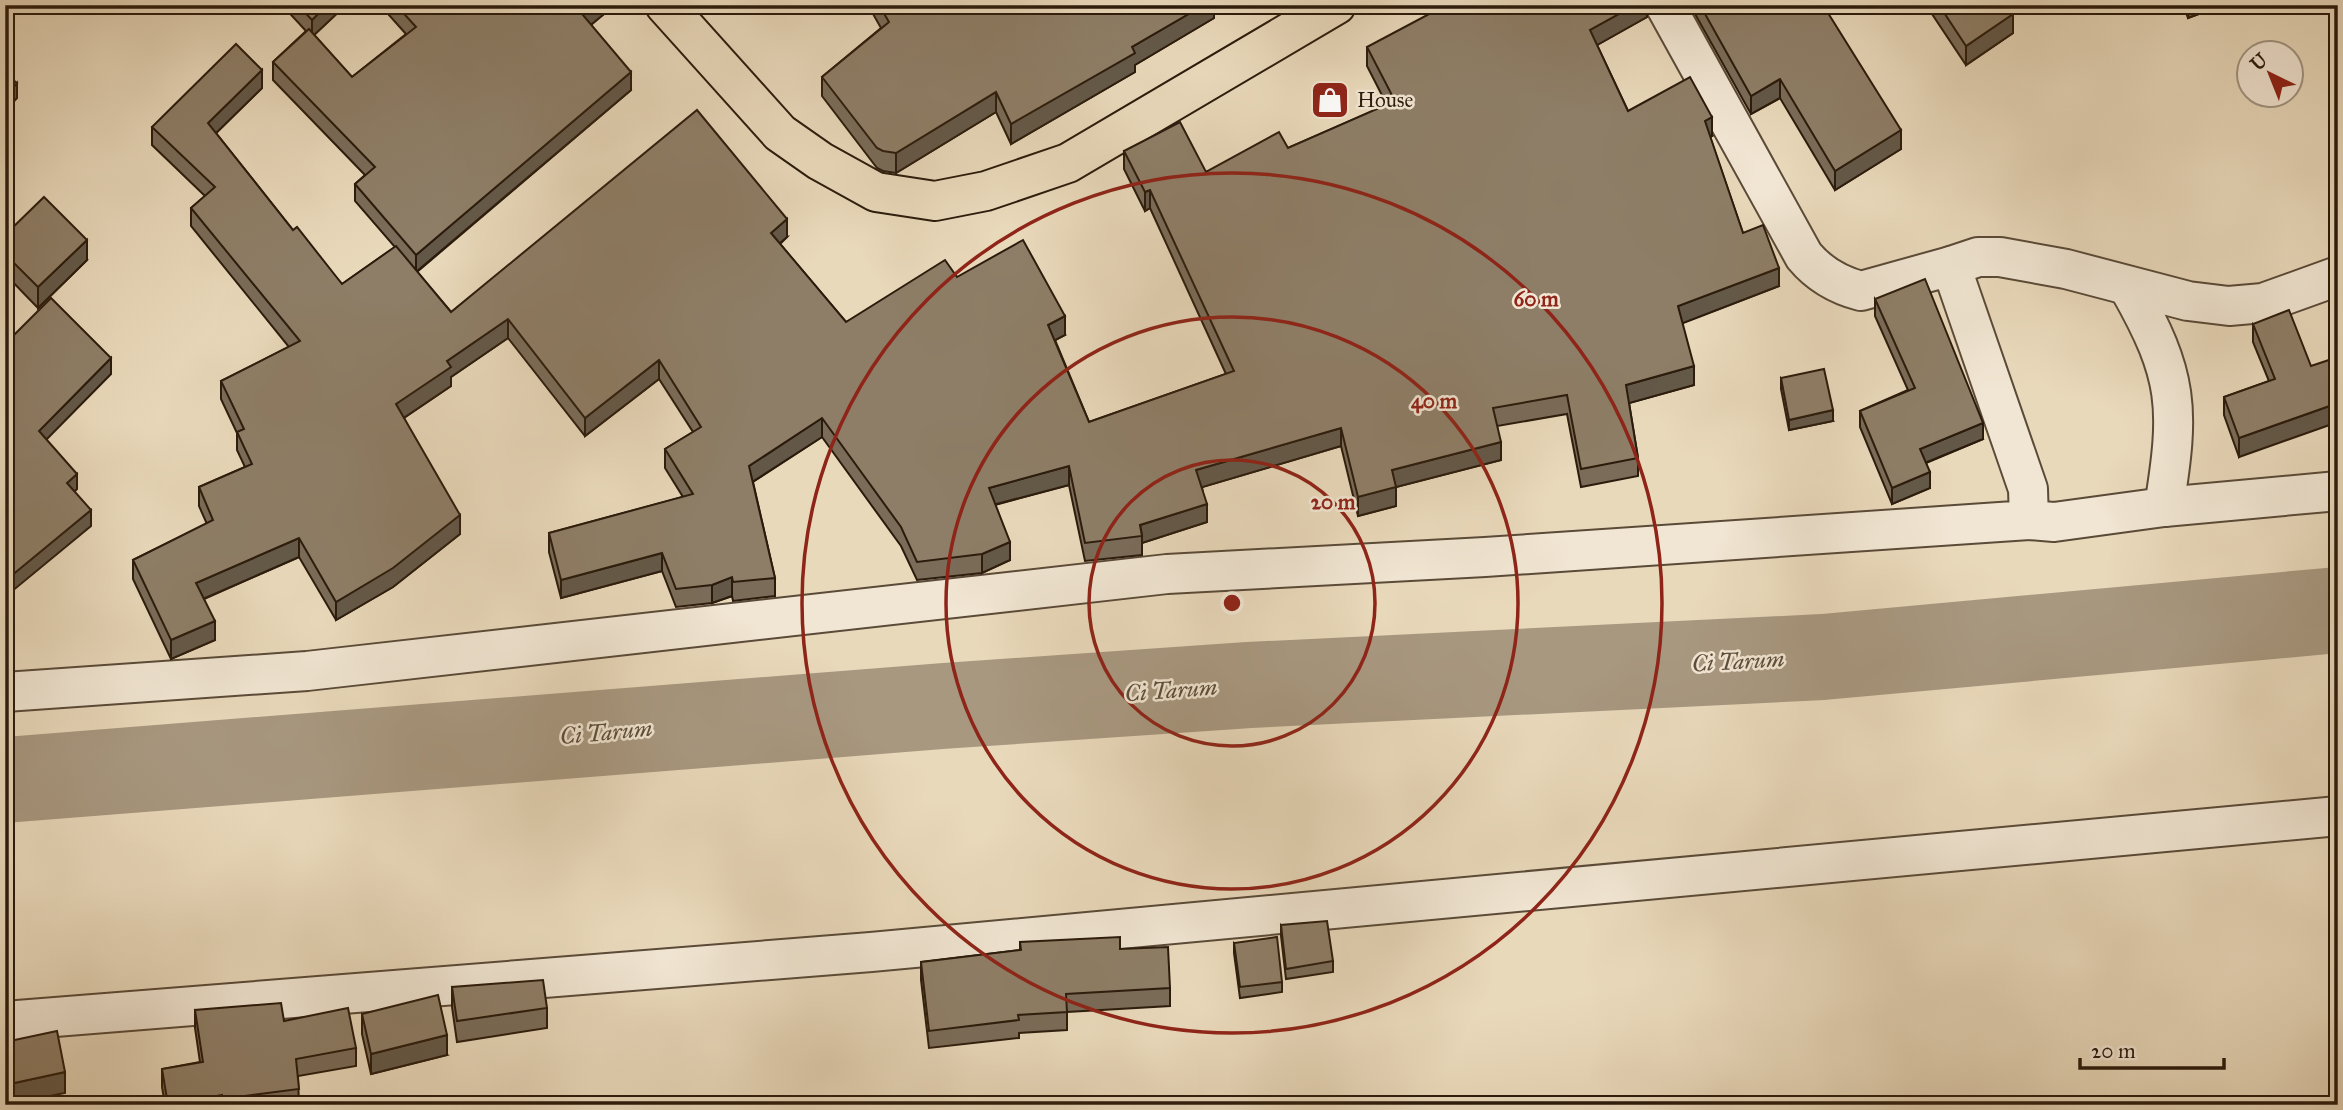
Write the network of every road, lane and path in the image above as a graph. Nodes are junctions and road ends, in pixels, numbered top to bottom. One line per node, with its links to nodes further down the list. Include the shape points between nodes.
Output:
1 (665, 5): 2 (main road, via 780,133 876,192 935,201 986,191 1068,163)
2 (1336, 5)
3 (1665, 5): 4 (street, via 1815,269 1861,291)
4 (1951, 266): 6 (street, via 1978,257 2000,257 2066,269); 9 (street, via 2028,489)
5 (2338, 276): 6 (street, via 2263,303 2229,306)
6 (2129, 288): 8 (street, via 2154,332 2172,389 2172,455)
7 (2338, 491): 8 (street)
8 (2164, 507): 9 (street, via 2054,523)
9 (2029, 520): 10 (street, via 1167,574 307,671)
10 (5, 692)
11 (2338, 816): 12 (street, via 871,952)
12 (5, 1021)

